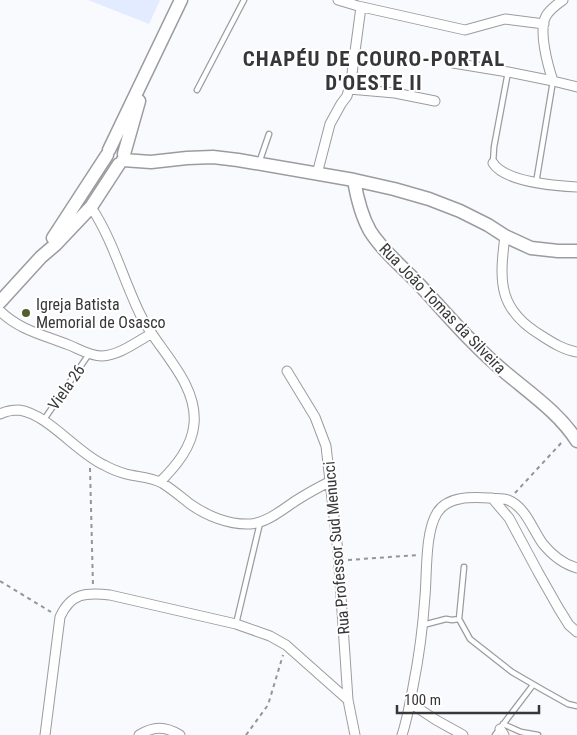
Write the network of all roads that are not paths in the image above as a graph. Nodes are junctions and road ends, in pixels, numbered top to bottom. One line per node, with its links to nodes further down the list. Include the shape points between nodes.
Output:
1 (181, 0): 8 (main road)
2 (244, 0): 13 (lane)
3 (338, 0): 5 (street)
4 (563, 0): 6 (street, via 545,18)
5 (361, 7): 6 (street, via 465,30 505,19); 12 (street)
6 (544, 24): 10 (street, via 546,53)
7 (454, 63): 9 (street)
8 (147, 69): 16 (main road); 17 (main road)
9 (508, 72): 10 (street); 19 (lane)
10 (553, 81): 11 (street); 22 (lane)
11 (577, 87)
12 (349, 89): 14 (street); 20 (street, via 330,124)
13 (197, 90)
14 (435, 101)
15 (270, 134): 18 (lane)
16 (108, 153): 17 (main road, via 114,147 119,148); 27 (main road)
17 (122, 159): 18 (main road, via 151,162 213,157); 24 (main road)
18 (260, 163): 20 (main road)
19 (493, 163): 22 (street, via 504,173)
20 (316, 174): 21 (main road)
21 (354, 180): 25 (main road, via 429,199 460,211); 36 (main road, Rua João Tomas da Silveira, via 362,214 384,249 486,355 557,416)
22 (536, 183): 23 (street)
23 (577, 187)
24 (92, 207): 27 (main road); 30 (street)
25 (505, 236): 26 (main road, via 531,248); 31 (street, via 502,271 508,304 531,330 554,344)
26 (577, 251)
27 (41, 257): 28 (main road)
28 (0, 302)
29 (0, 311): 32 (street, via 28,330)
30 (151, 334): 32 (street, via 119,352 100,356); 37 (street, via 183,381 193,408 194,424 182,458)
31 (577, 352)
32 (90, 354): 35 (lane, Viela 26)
33 (287, 370): 38 (street, Rua Professor Sud Menucci, via 315,417 326,446)
34 (0, 414): 35 (street, via 18,410)
35 (43, 421): 37 (street, via 104,466)
36 (574, 436)
37 (160, 482): 40 (street, via 206,514 239,524)
38 (330, 482): 40 (street); 48 (street, Rua Professor Sud Menucci)
39 (492, 498): 42 (street, via 509,500 522,512 555,557); 45 (street, via 456,500 437,512 430,536); 46 (street, via 509,518 569,626)
40 (260, 522): 44 (lane)
41 (464, 567): 43 (lane)
42 (577, 568)
43 (459, 619): 45 (lane); 47 (lane, via 470,639)
44 (236, 624): 48 (street, via 286,645); 52 (street, via 110,595 79,595 70,601 60,617)
45 (423, 626): 49 (street)
46 (577, 632)
47 (533, 685): 50 (lane); 51 (lane)
48 (348, 700): 55 (street, Rua Professor Sud Menucci)
49 (410, 703): 56 (street); 57 (street)
50 (577, 706)
51 (501, 731): 58 (lane)
52 (45, 735)
53 (139, 735): 54 (street, via 164,728)
54 (180, 735)
55 (355, 735)
56 (402, 735)
57 (463, 735)
58 (538, 735)

